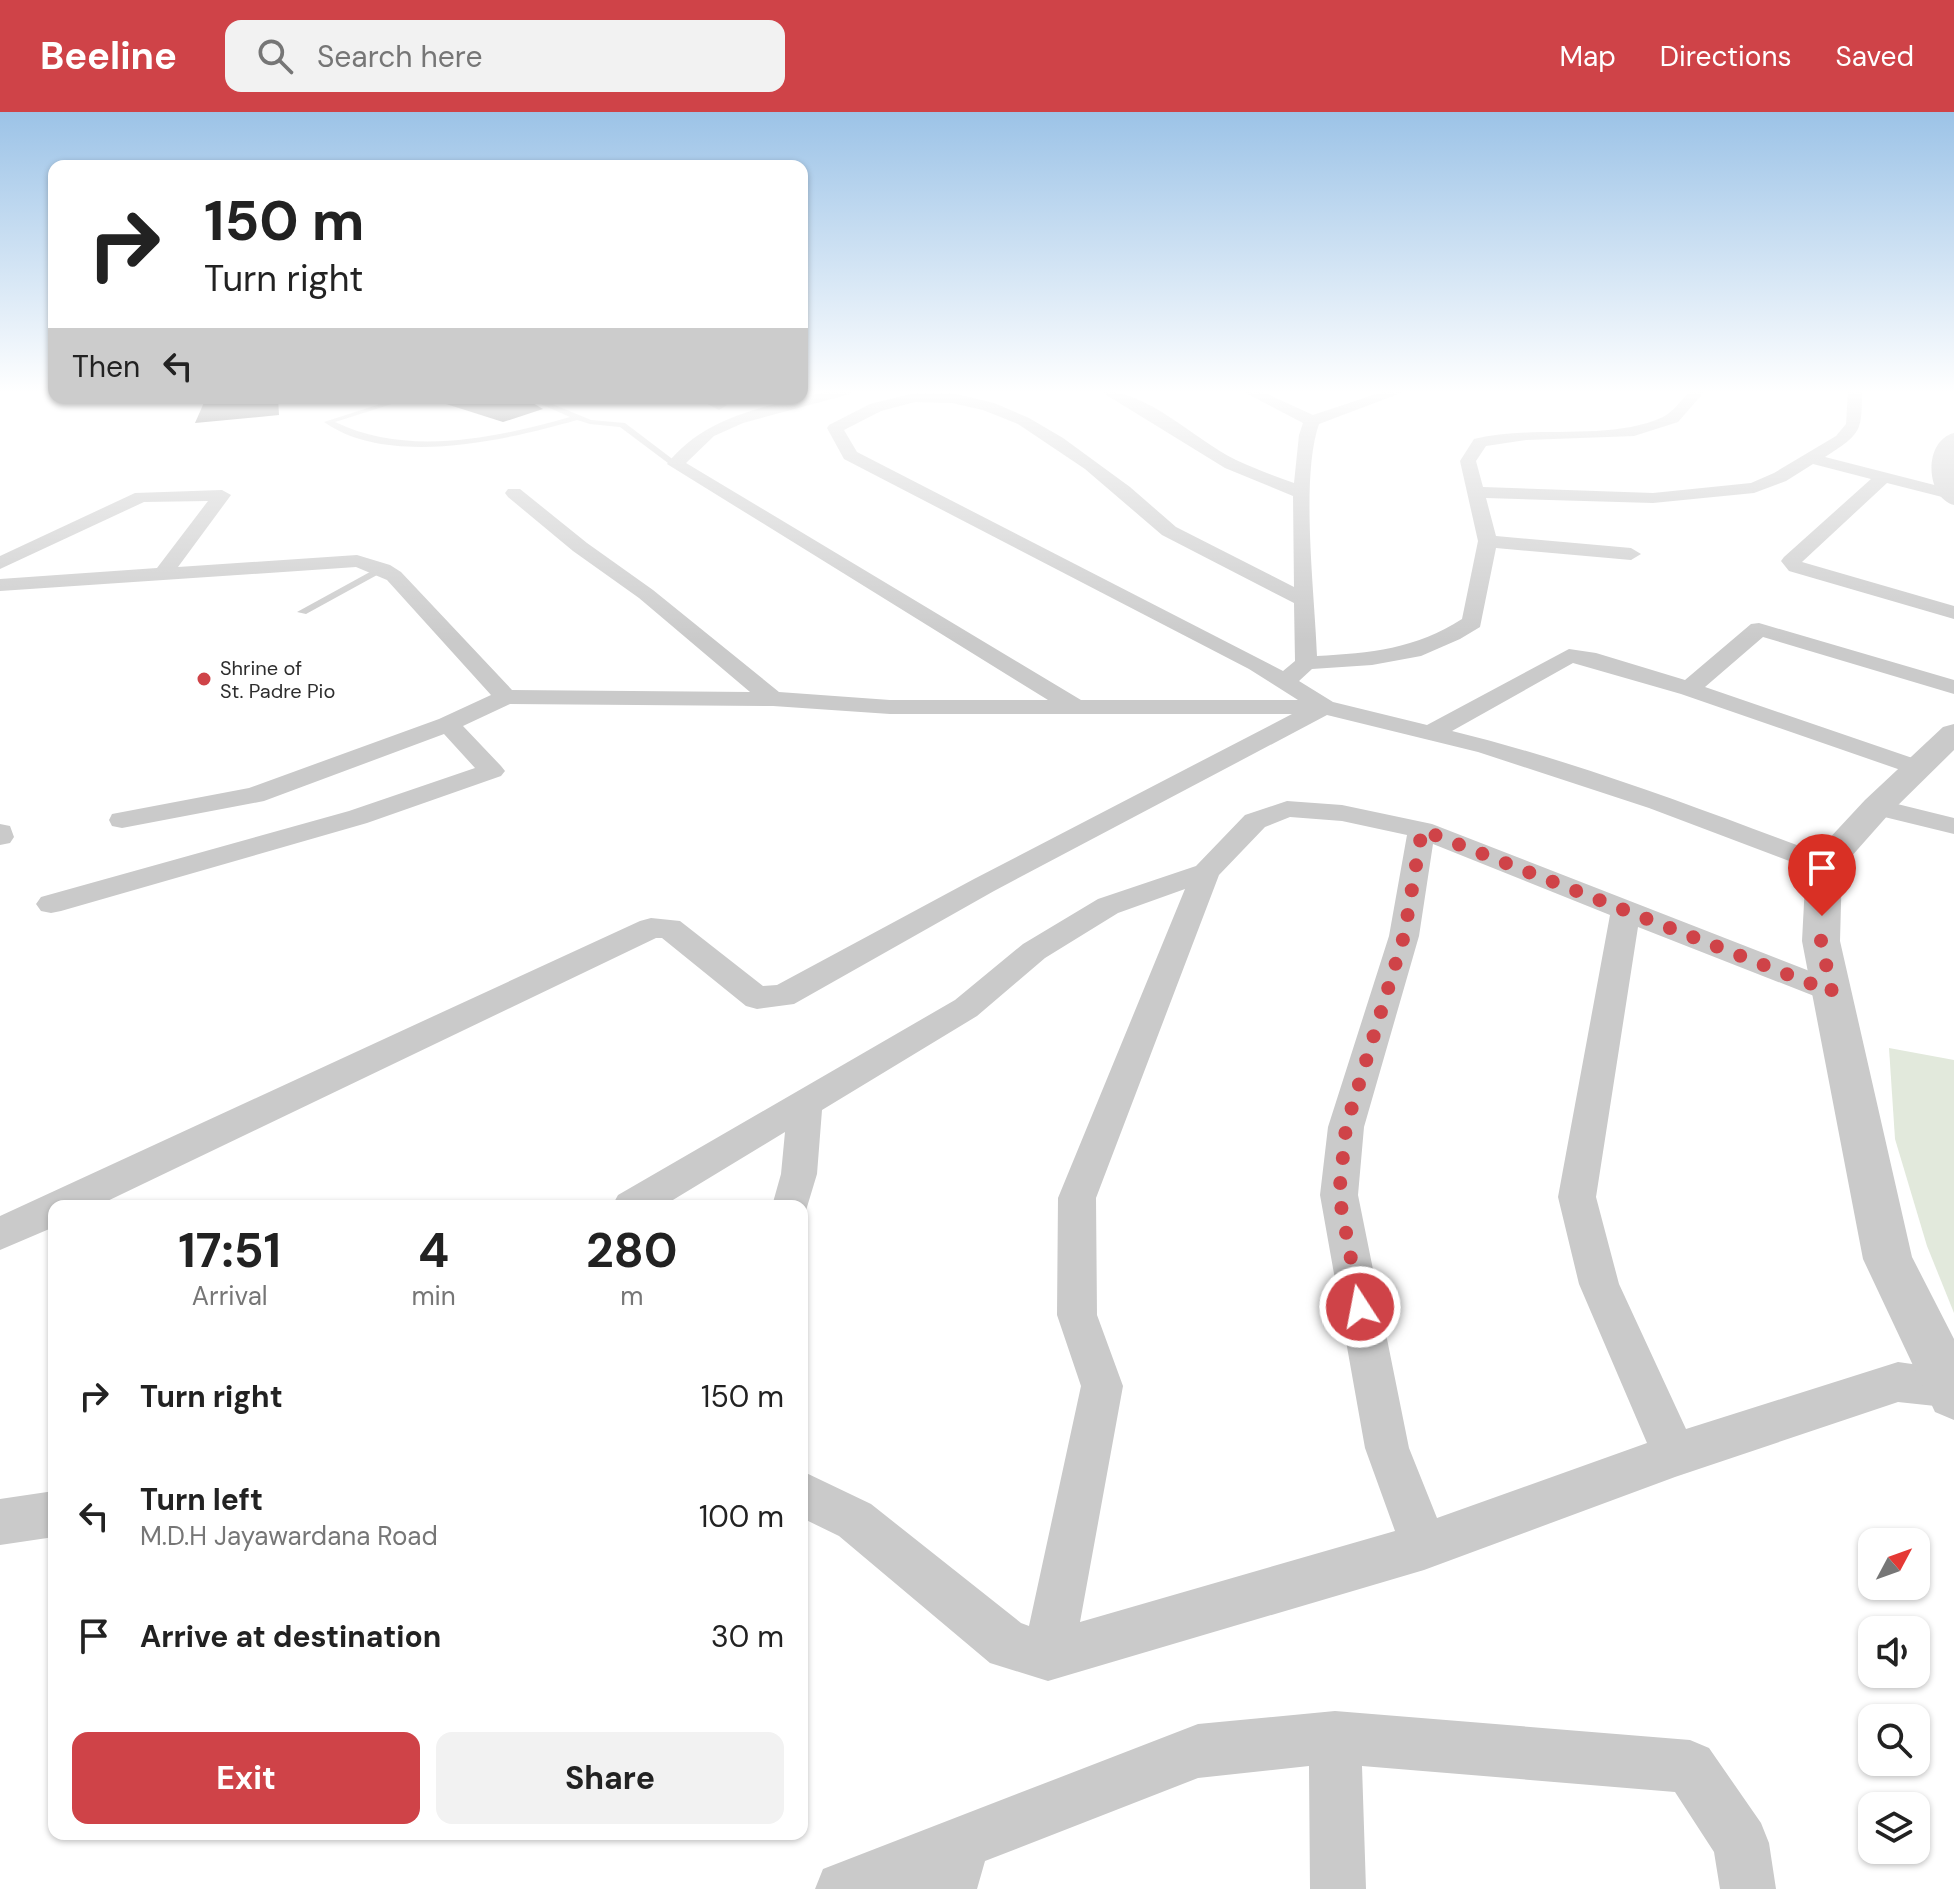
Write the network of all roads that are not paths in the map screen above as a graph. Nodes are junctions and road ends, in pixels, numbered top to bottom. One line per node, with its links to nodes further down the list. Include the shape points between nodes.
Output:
1 (691, 474): 30 (street)
2 (887, 474): 24 (street)
3 (1103, 474): 20 (street, via 1163,527)
4 (1255, 474): 13 (street)
5 (1304, 474): 13 (street)
6 (1471, 474): 11 (street)
7 (1785, 474): 11 (street, via 1754,488 1653,498)
8 (1872, 474): 9 (street)
9 (1884, 477): 10 (street); 22 (street, via 1791,561 1796,567)
10 (1950, 486)
11 (1476, 492): 14 (street)
12 (514, 493): 28 (street)
13 (1302, 493): 20 (street)
14 (1488, 541): 15 (street); 23 (street, via 1472,622 1453,636 1425,650 1391,657)
15 (1631, 554)
16 (0, 563): 18 (street, via 141,497 222,495)
17 (383, 569): 18 (street, via 357,561); 21 (lane); 27 (street)
18 (162, 575): 19 (street)
19 (0, 585)
20 (1305, 600): 23 (street)
21 (302, 612)
22 (1954, 613)
23 (1306, 663): 24 (street)
24 (1285, 681): 29 (street)
25 (1954, 687): 26 (street, via 1759,629)
26 (1689, 689): 33 (street, via 1569,656); 34 (street)
27 (506, 697): 28 (street); 31 (street)
28 (773, 699): 30 (street, via 890,707)
29 (1325, 707): 30 (street); 33 (street); 45 (street, via 783,996 757,998 669,928 651,928)
30 (1078, 708)
31 (448, 724): 36 (street, via 255,795); 41 (street, via 492,771 358,817)
32 (1954, 733): 34 (street)
33 (1429, 734): 39 (street, via 1487,747 1658,802)
34 (1918, 768): 35 (street)
35 (1877, 807): 37 (street); 39 (street)
36 (122, 820)
37 (1954, 826)
38 (1422, 830): 40 (street, via 1342,813 1287,809 1255,821); 42 (street); 55 (street, via 1404,936 1346,1127 1339,1195 1387,1448)
39 (1824, 865): 43 (street, via 1821,941)
40 (1206, 872): 44 (street, via 1108,906 1034,951 966,1008); 56 (street, via 1077,1198 1077,1315 1102,1386)
41 (51, 904)
42 (1626, 910): 43 (street); 51 (street, via 1577,1197 1599,1284)
43 (1832, 992): 50 (street, via 1888,1259)
44 (805, 1105): 46 (street); 47 (street)
45 (73, 1200)
46 (641, 1200)
47 (792, 1200)
48 (48, 1212): 49 (street)
49 (0, 1234)
50 (1952, 1391): 51 (street, via 1898,1382)
51 (1675, 1455): 55 (street)
52 (808, 1497): 56 (street, via 855,1520 1008,1645)
53 (48, 1515): 54 (street)
54 (0, 1522)
55 (1424, 1546): 56 (street)
56 (1048, 1656)
57 (1335, 1737): 58 (street, via 1198,1751); 60 (street); 61 (street, via 1690,1767 1741,1843)
58 (956, 1866): 59 (street)
59 (843, 1889)
60 (1338, 1889)
61 (1748, 1889)

